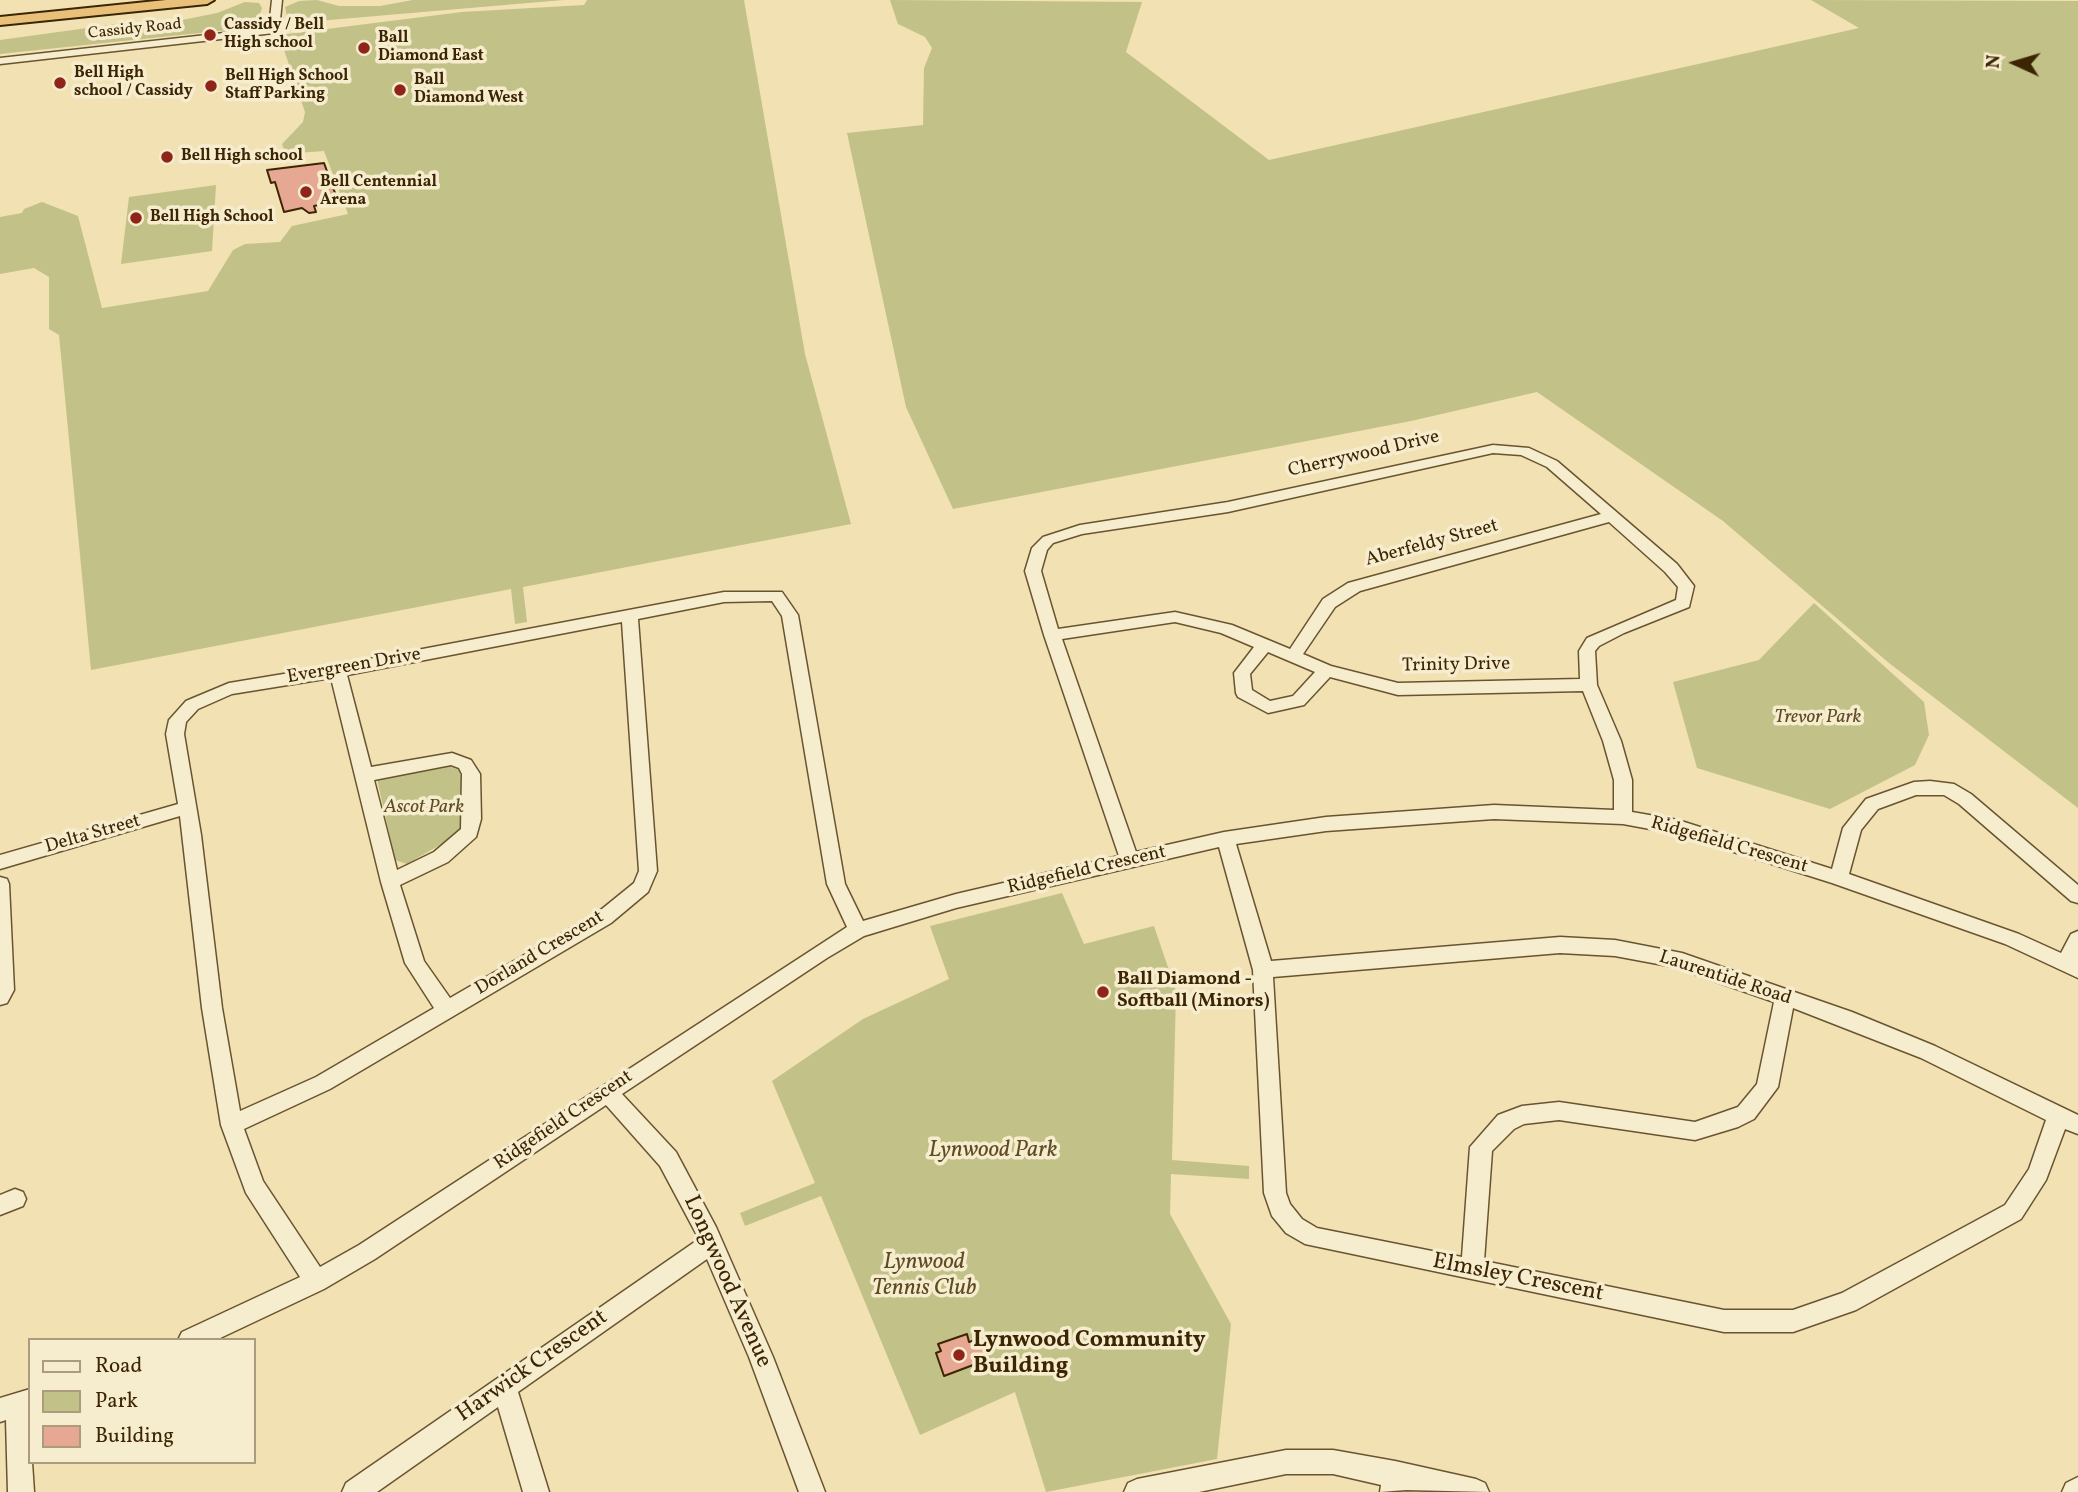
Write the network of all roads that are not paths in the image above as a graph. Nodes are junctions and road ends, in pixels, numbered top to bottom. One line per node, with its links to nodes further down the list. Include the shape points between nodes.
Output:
1 (112, 0): 4 (highway)
2 (206, 0): 5 (highway)
3 (277, 2): 6 (street, Cassidy Road, via 274,30)
4 (0, 12)
5 (0, 22)
6 (0, 61)
7 (1612, 516): 9 (street, Cherrywood Drive, via 1552,464 1506,449 1460,454 1228,507 1080,530 1048,540 1040,548 1033,571); 11 (street, Aberfeldy Street, via 1354,587 1329,603); 14 (street, Cherrywood Drive, via 1671,568 1686,586 1686,594 1683,603 1593,642 1587,651)
8 (631, 617): 13 (street, Evergreen Drive); 25 (street, Evergreen Drive, via 724,597 776,596 790,615 836,884); 31 (street, Dorland Crescent, via 648,871 641,887 604,918)
9 (1052, 635): 10 (street, Trinity Drive, via 1175,617 1226,629); 19 (street, Cherrywood Drive)
10 (1264, 646): 11 (street, Trinity Drive); 12 (street, via 1242,673 1244,693 1268,707 1298,701)
11 (1294, 656): 12 (street, Trinity Drive)
12 (1326, 670): 14 (street, Trinity Drive, via 1398,689)
13 (338, 671): 15 (street); 16 (street, Evergreen Drive, via 229,689 191,705 178,720 175,734)
14 (1589, 685): 17 (street, Cherrywood Drive, via 1623,780)
15 (364, 775): 22 (street); 22 (street, via 453,759 465,764 471,774 469,832 441,857)
16 (186, 808): 20 (street, Delta Street); 34 (street, Evergreen Drive)
17 (1623, 817): 18 (street, Ridgefield Crescent, via 1446,814); 21 (street, Ridgefield Crescent, via 1678,827)
18 (1224, 838): 19 (street, Ridgefield Crescent); 28 (street, Elmsley Crescent)
19 (1130, 861): 25 (street, Ridgefield Crescent, via 947,903)
20 (0, 862)
21 (1839, 878): 24 (street, via 1852,828 1872,804 1930,787 1948,789 1965,799); 27 (street, Ridgefield Crescent, via 2012,939)
22 (390, 882): 31 (street, via 415,963)
23 (0, 884): 29 (street, via 4,990)
24 (2078, 896)
25 (858, 930): 32 (street, Ridgefield Crescent)
26 (2078, 939): 27 (street)
27 (2072, 966)
28 (1263, 970): 30 (street, Laurentide Road, via 1560,945 1615,948 1675,959); 36 (street, Elmsley Crescent, via 1275,1193 1280,1209 1294,1227 1313,1237)
29 (0, 997)
30 (1785, 999): 33 (street, Laurentide Road, via 1928,1052); 36 (street, via 1766,1087 1746,1113 1695,1131 1559,1111 1522,1115 1506,1122 1481,1147)
31 (446, 1009): 34 (street, Dorland Crescent, via 323,1083)
32 (607, 1092): 35 (street, Longwood Avenue, via 668,1159); 37 (street, Ridgefield Crescent, via 368,1252)
33 (2068, 1121): 36 (street, Elmsley Crescent, via 2013,1212 1847,1302 1793,1321 1724,1321)
34 (232, 1125): 37 (street, Evergreen Drive, via 254,1186)
35 (712, 1243): 39 (street, Harwick Crescent); 45 (street, Longwood Avenue)
36 (1472, 1270)
37 (316, 1281): 38 (street, Ridgefield Crescent)
38 (194, 1338)
39 (504, 1386): 43 (street, Harwick Crescent); 44 (street)
40 (16, 1405): 42 (street)
41 (1394, 1483): 46 (street, via 1333,1462 1286,1462); 47 (street)
42 (21, 1492)
43 (355, 1492)
44 (536, 1492)
45 (812, 1492)
46 (1137, 1492)
47 (1476, 1492)

